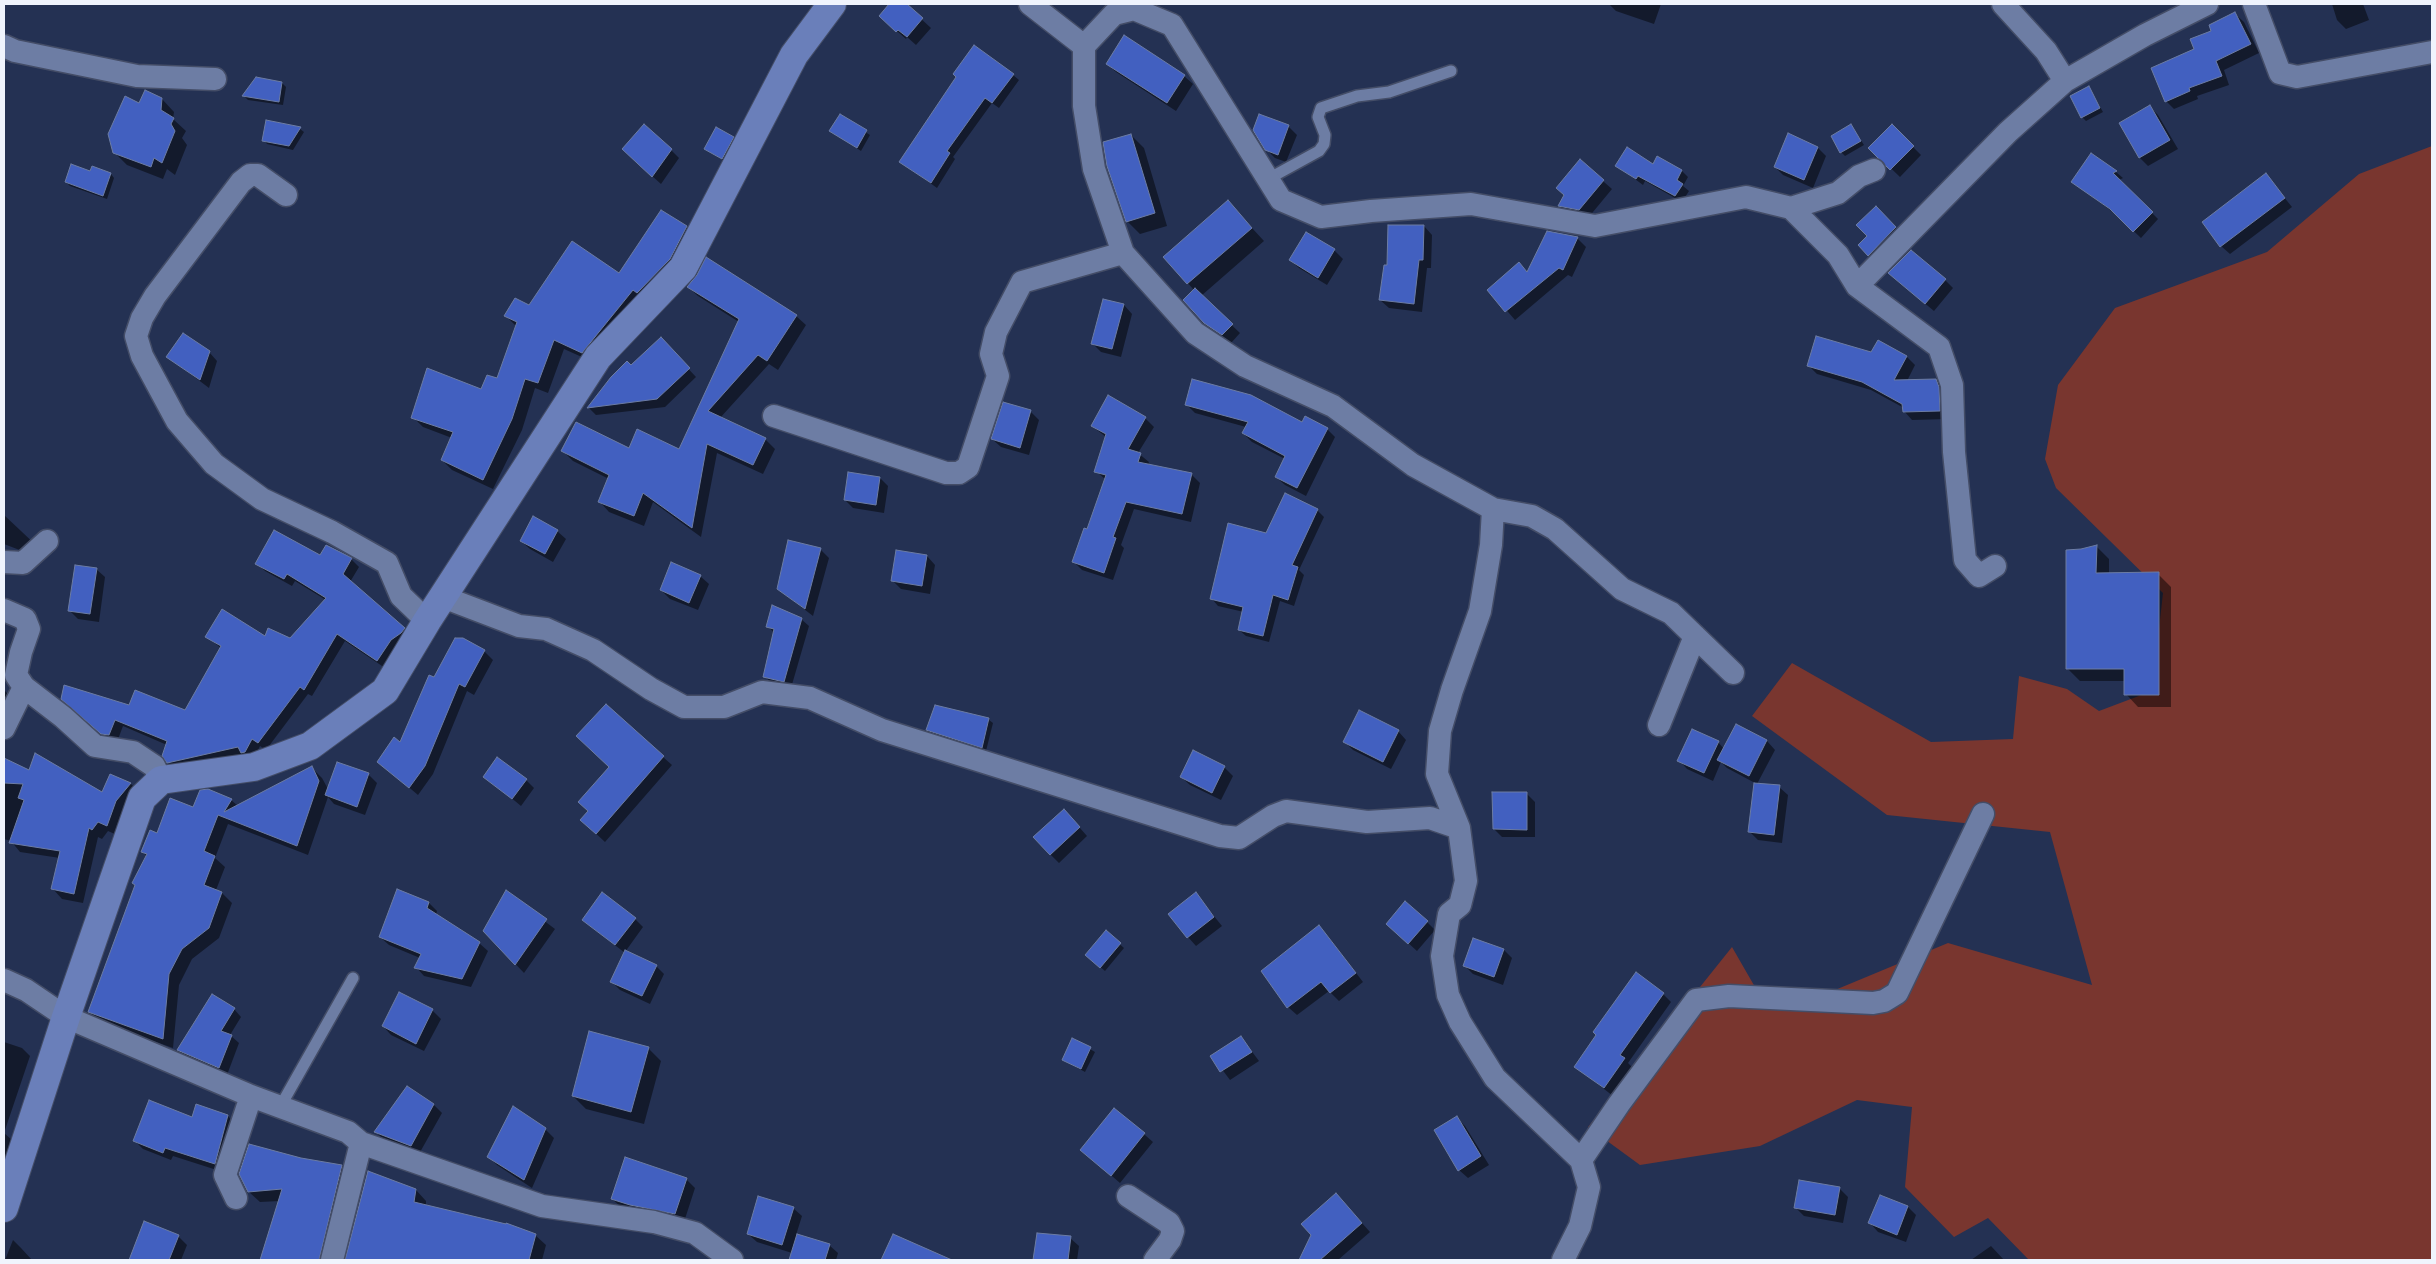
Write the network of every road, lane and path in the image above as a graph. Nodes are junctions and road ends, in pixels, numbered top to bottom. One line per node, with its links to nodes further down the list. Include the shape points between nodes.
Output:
1 (832, 4): 23 (street, via 794,55 683,268 598,357)
2 (1030, 4): 7 (street)
3 (2003, 4): 11 (street, via 2046,51)
4 (2207, 4): 11 (street)
5 (2254, 4): 8 (street, via 2280,73 2297,78)
6 (4, 46): 10 (street, via 137,76)
7 (1084, 46): 13 (street, via 1114,14 1134,9 1172,25); 16 (street, via 1084,106 1094,169)
8 (2432, 52)
9 (1451, 71): 13 (lane, via 1390,92 1357,96 1320,108 1318,117 1325,135 1319,151)
10 (214, 79)
11 (2065, 81): 17 (street, via 2008,132)
12 (1874, 170): 15 (street, via 1859,176 1838,193)
13 (1268, 179): 15 (street, via 1281,200 1322,217 1471,204 1595,226 1746,197)
14 (286, 194): 25 (street, via 258,175 250,175 241,182 142,318 136,336 142,356 177,421 214,464 262,499 332,532 387,563 401,596)
15 (1791, 208): 17 (street, via 1838,255)
16 (1122, 253): 18 (street, via 1022,282 996,332 992,354 998,376 968,467 959,473 946,473); 19 (street, via 1194,333 1245,366 1332,406 1414,465)
17 (1856, 286): 22 (street, via 1939,347 1952,384 1954,452 1965,560 1979,576)
18 (774, 416)
19 (1493, 510): 26 (street, via 1532,516 1555,529 1622,589 1671,613); 33 (street, via 1480,611 1440,731 1437,774)
20 (47, 541): 21 (street, via 23,563)
21 (4, 562)
22 (1995, 566)
23 (443, 597): 25 (street); 33 (street, via 519,626 546,629 593,650 651,689 684,706 724,707 762,692 810,698 882,730 1220,836 1239,838 1286,811 1367,822 1430,818)
24 (4, 610): 28 (street, via 25,619 29,629 16,675)
25 (426, 621): 31 (street, via 385,691 310,746 254,767)
26 (1695, 636): 27 (street); 29 (street)
27 (1733, 673)
28 (24, 687): 30 (street); 31 (street, via 63,716 95,746 133,752 154,766)
29 (1658, 725)
30 (4, 728)
31 (161, 780): 36 (street, via 142,798)
32 (1983, 814): 40 (street, via 1897,993 1873,1003 1729,996 1696,1000)
33 (1459, 828): 40 (street, via 1466,881 1460,905 1449,914 1442,956 1448,995 1460,1022 1495,1078)
34 (353, 978): 38 (lane)
35 (4, 980): 36 (street, via 26,990)
36 (66, 1017): 37 (street); 43 (street)
37 (251, 1096): 38 (street); 42 (street, via 225,1175)
38 (280, 1107): 39 (street, via 348,1132)
39 (360, 1143): 44 (street, via 542,1206 654,1222 695,1233); 45 (street)
40 (1580, 1160): 47 (street, via 1589,1187 1580,1226)
41 (1128, 1196): 46 (street, via 1169,1223 1173,1231)
42 (236, 1198)
43 (4, 1208)
44 (728, 1259)
45 (332, 1260)
46 (1155, 1260)
47 (1563, 1260)

